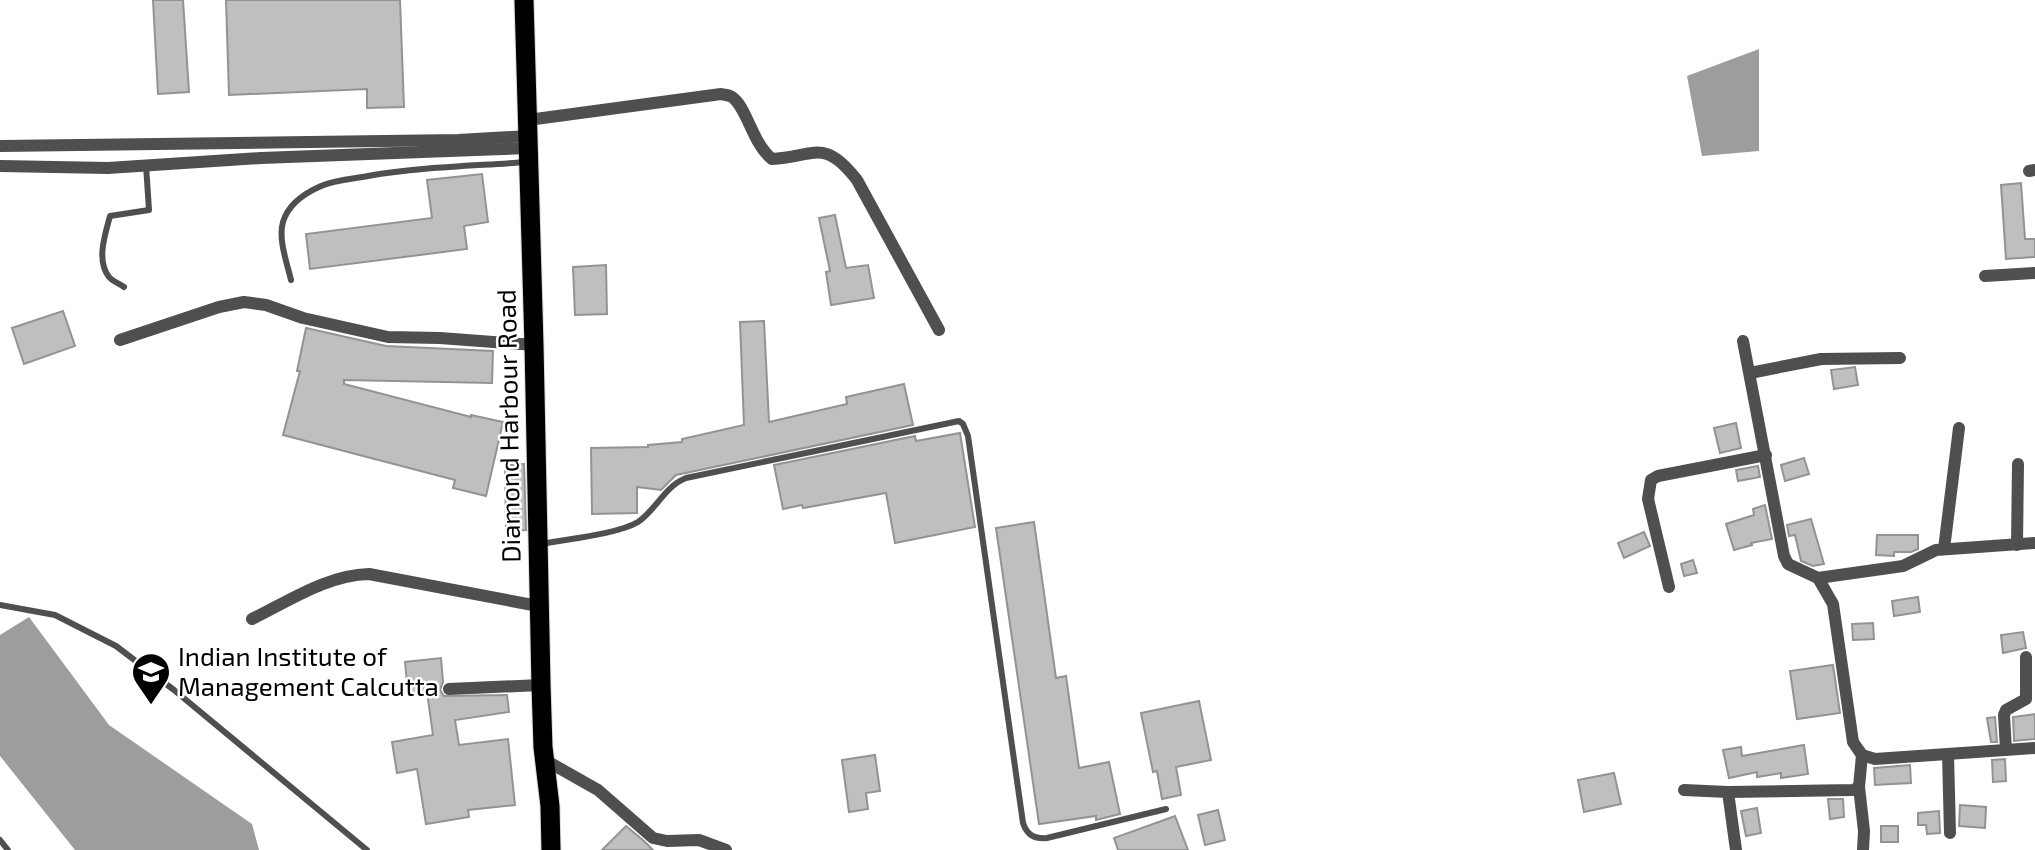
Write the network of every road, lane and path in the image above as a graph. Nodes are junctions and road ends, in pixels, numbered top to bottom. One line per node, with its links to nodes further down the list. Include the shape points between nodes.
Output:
1 (524, 0): 2 (highway, Diamond Harbour Road)
2 (529, 141): 3 (street); 4 (street); 8 (lane, via 340,181 299,199 290,208 282,230); 10 (street, via 721,94 732,97 761,150 772,159 816,151 832,154 848,168); 13 (highway, Diamond Harbour Road)
3 (0, 146)
4 (146, 165): 5 (street); 9 (lane, via 149,210 110,216 104,237 102,259 110,278)
5 (0, 166)
6 (2035, 273): 7 (street)
7 (1985, 276)
8 (290, 280)
9 (124, 287)
10 (939, 330)
11 (120, 340): 13 (street, via 244,302 388,337)
12 (1743, 341): 15 (street)
13 (534, 345): 20 (highway, Diamond Harbour Road)
14 (1900, 358): 15 (street, via 1822,359)
15 (1750, 373): 17 (street)
16 (1959, 428): 22 (street)
17 (1766, 454): 23 (street, via 1784,556 1788,564); 24 (street, via 1651,480 1648,499)
18 (2018, 464): 21 (street)
19 (2035, 543): 21 (street)
20 (537, 545): 26 (highway, Diamond Harbour Road); 39 (lane, via 627,527 641,520 686,478 959,421 968,436 1027,833 1047,838)
21 (2017, 545): 22 (street)
22 (1944, 549): 23 (street, via 1903,566)
23 (1818, 578): 34 (street, via 1833,604 1853,743)
24 (1669, 587)
25 (0, 605): 43 (lane, via 55,615 116,646)
26 (538, 606): 27 (street, via 353,574); 29 (highway, Diamond Harbour Road)
27 (252, 620)
28 (2026, 657): 32 (street, via 2026,699 2004,715)
29 (541, 685): 30 (street); 35 (highway, Diamond Harbour Road)
30 (449, 689)
31 (2035, 748): 32 (street)
32 (2006, 750): 33 (street)
33 (1948, 754): 34 (street, via 1875,760); 40 (street)
34 (1862, 755): 36 (street)
35 (545, 761): 44 (highway, Diamond Harbour Road); 45 (street, via 598,790 653,838 699,840)
36 (1858, 787): 38 (street); 47 (street)
37 (1684, 790): 38 (street)
38 (1728, 792): 46 (street)
39 (1166, 809)
40 (1950, 833)
41 (0, 840): 42 (lane)
42 (8, 850)
43 (367, 850)
44 (551, 850)
45 (726, 850)
46 (1736, 850)
47 (1863, 850)

